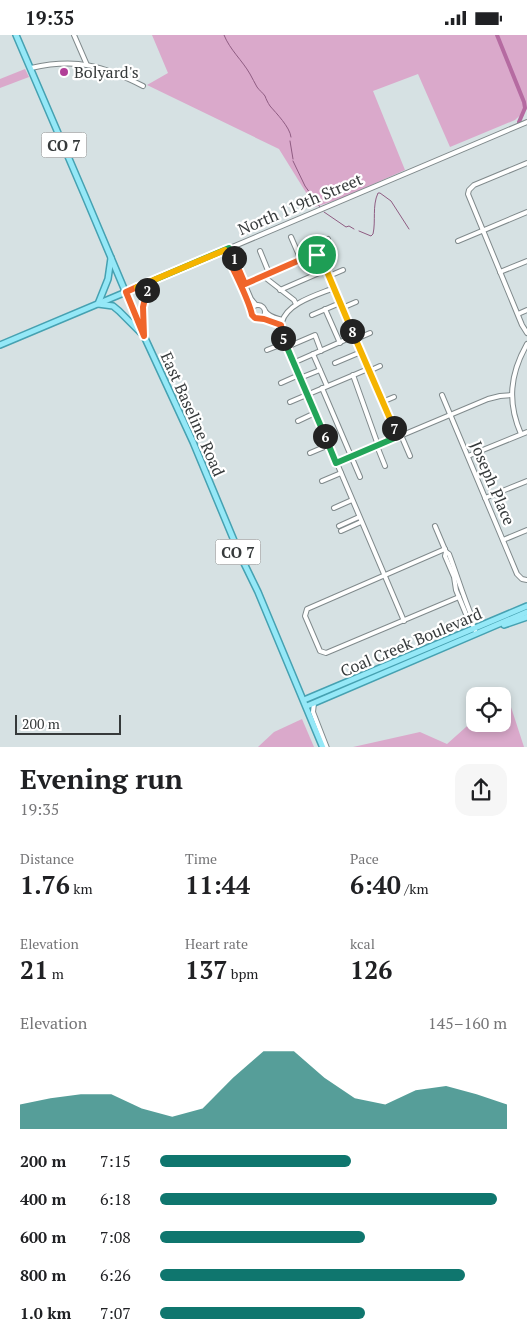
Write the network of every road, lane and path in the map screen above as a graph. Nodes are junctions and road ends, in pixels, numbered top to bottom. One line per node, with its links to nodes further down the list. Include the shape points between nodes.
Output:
1 (16, 35): 4 (main road, East Baseline Road / CO 7)
2 (74, 35): 3 (street)
3 (87, 65): 4 (street, via 62,63); 5 (street)
4 (31, 68): 16 (main road, East Baseline Road / CO 7)
5 (143, 86)
6 (527, 122): 13 (street, North 119th Street)
7 (527, 163): 9 (street, via 469,190 469,198)
8 (527, 212): 9 (street)
9 (483, 231): 12 (street); 21 (street)
10 (291, 237): 17 (street)
11 (328, 239): 15 (street, via 320,243)
12 (458, 241)
13 (227, 249): 24 (street, North 119th Street); 25 (street); 35 (street)
14 (260, 251): 22 (street)
15 (317, 255): 17 (street); 19 (street)
16 (111, 257): 28 (main road, East Baseline Road / CO 7); 31 (main road, via 108,279)
17 (301, 260): 22 (street)
18 (527, 261): 21 (street)
19 (326, 270): 23 (street); 27 (street)
20 (343, 270): 23 (street)
21 (500, 272): 39 (street)
22 (267, 274): 25 (street); 27 (street, via 267,279)
23 (329, 276): 26 (street)
24 (154, 280): 28 (street, North 119th Street); 45 (street, via 146,292 143,307)
25 (245, 284): 33 (street)
26 (334, 288): 30 (street); 32 (street)
27 (280, 290): 32 (street)
28 (126, 292): 31 (main road, North 119th Street); 45 (main road, East Baseline Road / CO 7)
29 (356, 302): 34 (street)
30 (340, 303): 34 (street); 36 (street)
31 (98, 304): 45 (main road, via 119,311); 49 (main road, North 119th Street)
32 (296, 304): 42 (street)
33 (256, 305): 35 (street); 37 (street)
34 (342, 308): 46 (street)
35 (252, 309): 41 (street, via 252,315)
36 (325, 309): 40 (street); 47 (street)
37 (265, 310): 41 (street); 42 (street)
38 (527, 310): 39 (street)
39 (518, 314): 44 (street)
40 (312, 315)
41 (259, 319): 42 (street)
42 (282, 322): 50 (street)
43 (370, 333): 46 (street)
44 (527, 333)
45 (144, 336): 109 (main road, East Baseline Road / CO 7)
46 (355, 338): 47 (street); 53 (street)
47 (340, 343): 52 (street)
48 (527, 344): 66 (street, via 517,366)
49 (0, 345)
50 (286, 345): 51 (street); 52 (street, via 315,335); 55 (street)
51 (267, 350)
52 (321, 351): 54 (street)
53 (361, 352): 56 (street); 59 (street)
54 (313, 354): 55 (street); 58 (street)
55 (293, 363): 61 (street)
56 (335, 363)
57 (380, 366): 59 (street)
58 (320, 370): 61 (street); 63 (street)
59 (369, 370): 60 (street); 69 (street)
60 (353, 375): 63 (street); 77 (street)
61 (299, 377): 62 (street); 64 (street)
62 (281, 383)
63 (324, 387): 64 (street); 81 (street)
64 (307, 395): 68 (street); 70 (street)
65 (442, 395): 71 (street, Joseph Place)
66 (512, 395): 71 (street, via 488,399); 74 (street)
67 (394, 397): 69 (street)
68 (290, 402)
69 (382, 402): 75 (street)
70 (315, 413): 72 (street); 76 (street)
71 (450, 414): 75 (street); 80 (street, Joseph Place)
72 (298, 421)
73 (527, 432): 74 (street)
74 (521, 434): 80 (street)
75 (399, 436): 77 (street); 79 (street)
76 (328, 445): 78 (street); 82 (street)
77 (378, 446): 81 (street); 83 (street)
78 (310, 453)
79 (410, 456)
80 (468, 456): 88 (street, Joseph Place)
81 (352, 457): 82 (street); 85 (street)
82 (336, 463): 84 (street)
83 (385, 467)
84 (341, 473): 86 (street); 89 (street)
85 (360, 477)
86 (322, 481)
87 (527, 481): 88 (street)
88 (485, 498): 96 (street, Joseph Place)
89 (352, 500): 90 (street); 91 (street)
90 (334, 508)
91 (360, 519): 92 (street); 95 (street); 98 (street)
92 (339, 526)
93 (435, 526): 97 (street)
94 (527, 530): 96 (street)
95 (341, 531)
96 (503, 540): 99 (street, Joseph Place, via 517,574)
97 (445, 551): 98 (street); 100 (street); 105 (street, via 458,577)
98 (384, 576): 104 (street); 104 (street, via 307,609 305,616 320,651 326,653)
99 (527, 580)
100 (459, 597): 104 (street); 105 (street)
101 (527, 606): 106 (main road, Coal Creek Boulevard)
102 (527, 613): 107 (main road, Coal Creek Boulevard)
103 (527, 617): 107 (main road)
104 (404, 621)
105 (471, 621): 106 (street)
106 (474, 628): 108 (street); 109 (main road, Coal Creek Boulevard)
107 (482, 632): 108 (main road, Coal Creek Boulevard)
108 (476, 634): 110 (main road, Coal Creek Boulevard)
109 (304, 700): 111 (main road, East Baseline Road / CO 7)
110 (314, 703): 111 (main road, Coal Creek Boulevard); 112 (street, via 313,712)
111 (306, 707): 112 (main road, East Baseline Road / CO 7)
112 (325, 747)

